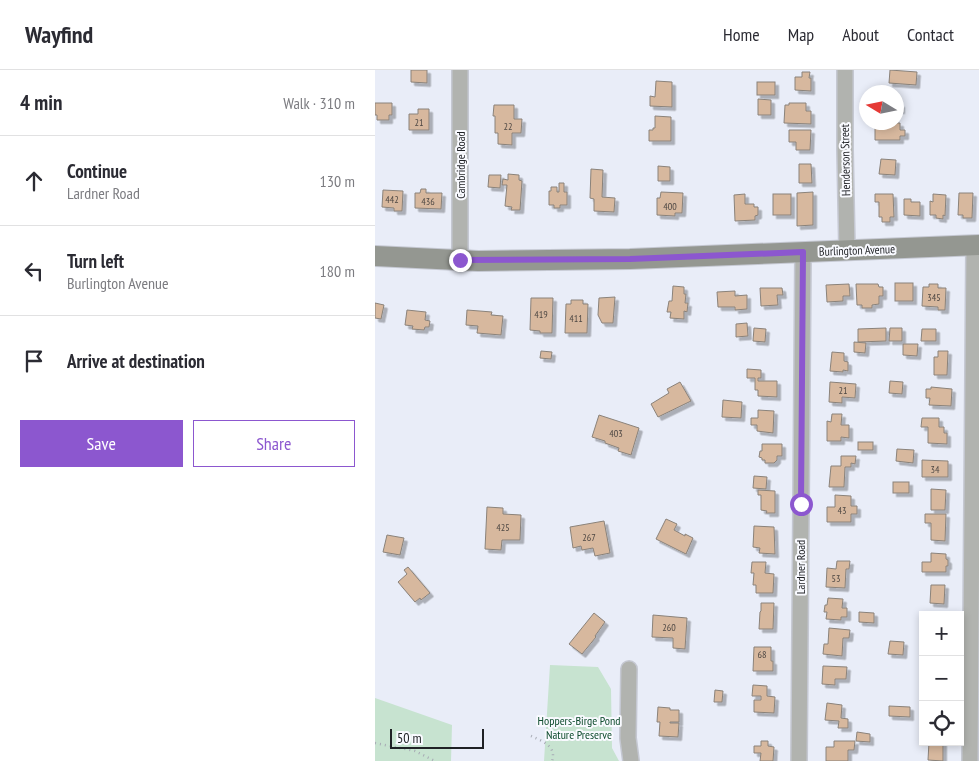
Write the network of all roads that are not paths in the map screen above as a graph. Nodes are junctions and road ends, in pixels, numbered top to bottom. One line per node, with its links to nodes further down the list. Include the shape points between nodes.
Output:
1 (460, 70): 7 (street, Cambridge Road)
2 (845, 70): 4 (street, Henderson Street)
3 (977, 245): 4 (main road, Burlington Avenue); 11 (street)
4 (847, 250): 5 (main road, Burlington Avenue)
5 (803, 252): 7 (main road, Burlington Avenue, via 630,259); 10 (street, Lardner Road)
6 (375, 256): 7 (main road, Burlington Avenue)
7 (460, 260)
8 (629, 669): 9 (street)
9 (631, 761)
10 (799, 761)
11 (970, 761)

